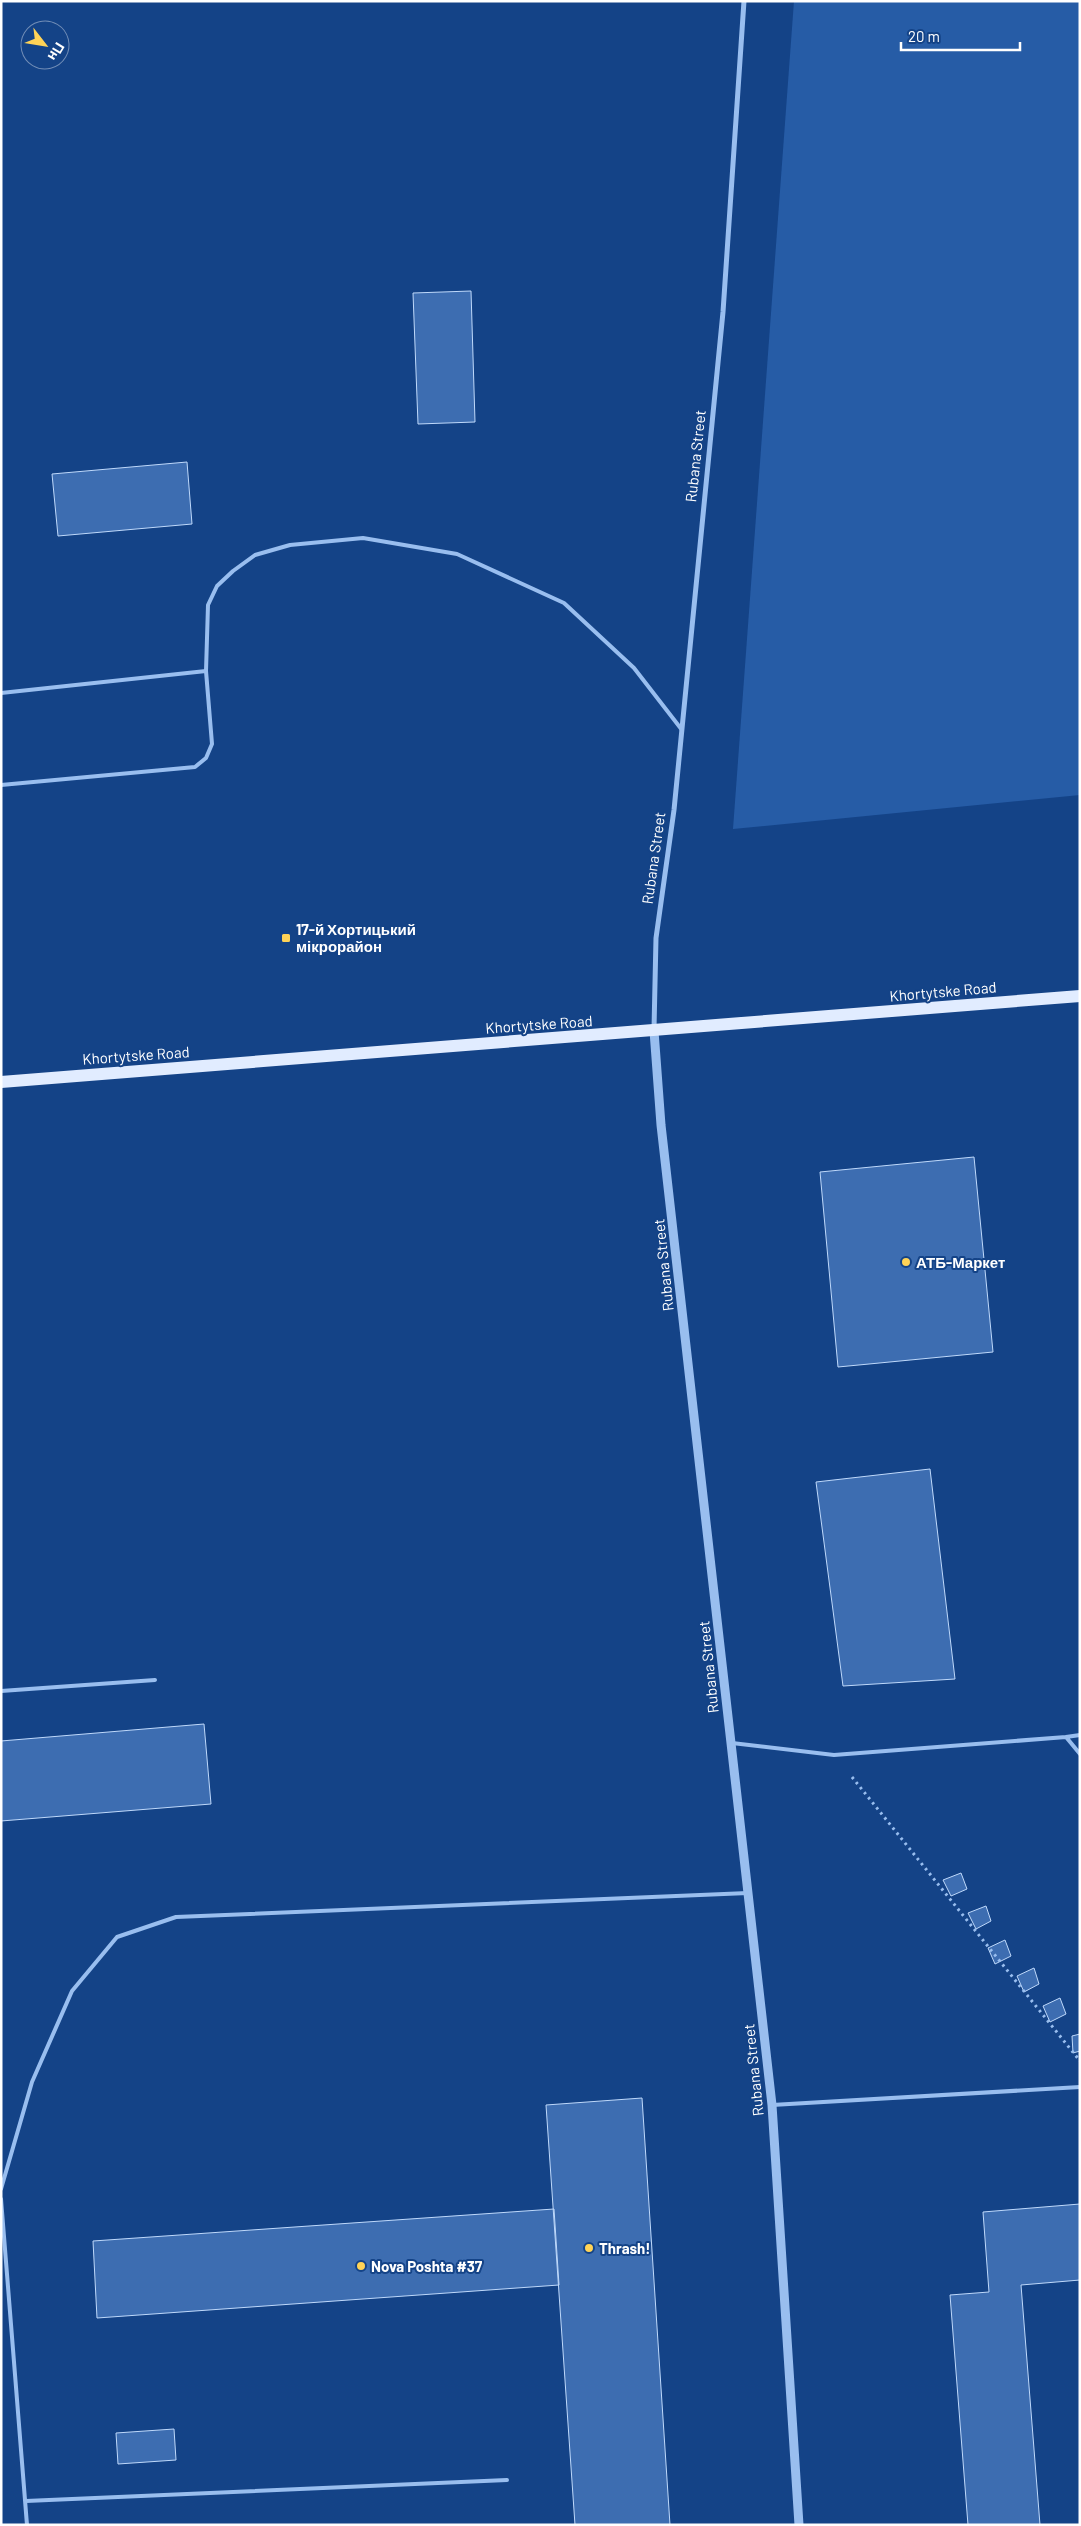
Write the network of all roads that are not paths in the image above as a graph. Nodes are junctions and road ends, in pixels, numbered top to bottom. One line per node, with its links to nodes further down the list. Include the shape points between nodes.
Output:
1 (744, 1): 4 (street, Rubana Street, via 724,312)
2 (206, 671): 3 (lane); 4 (lane, via 208,605 217,586 233,571 255,555 290,545 362,538 458,554 564,603 634,668); 5 (lane, via 212,744 206,758 195,767)
3 (1, 693)
4 (682, 730): 7 (street, Rubana Street, via 656,938)
5 (1, 785)
6 (1080, 996): 7 (main road, Khortytske Road)
7 (654, 1031): 8 (main road, Khortytske Road); 13 (street, Rubana Street, via 661,1125)
8 (1, 1082)
9 (154, 1680): 10 (lane)
10 (1, 1691)
11 (1080, 1735): 12 (lane)
12 (1066, 1736): 13 (lane, via 834,1755); 14 (lane)
13 (730, 1743): 15 (street, Rubana Street)
14 (1080, 1754)
15 (748, 1893): 17 (street, Rubana Street); 18 (lane, via 176,1917 117,1936 72,1991 32,2082)
16 (1080, 2087): 17 (lane)
17 (772, 2104): 23 (street, Rubana Street)
18 (1, 2189)
19 (1, 2199): 21 (lane)
20 (507, 2480): 21 (lane)
21 (26, 2501): 22 (lane)
22 (27, 2525)
23 (799, 2525)

